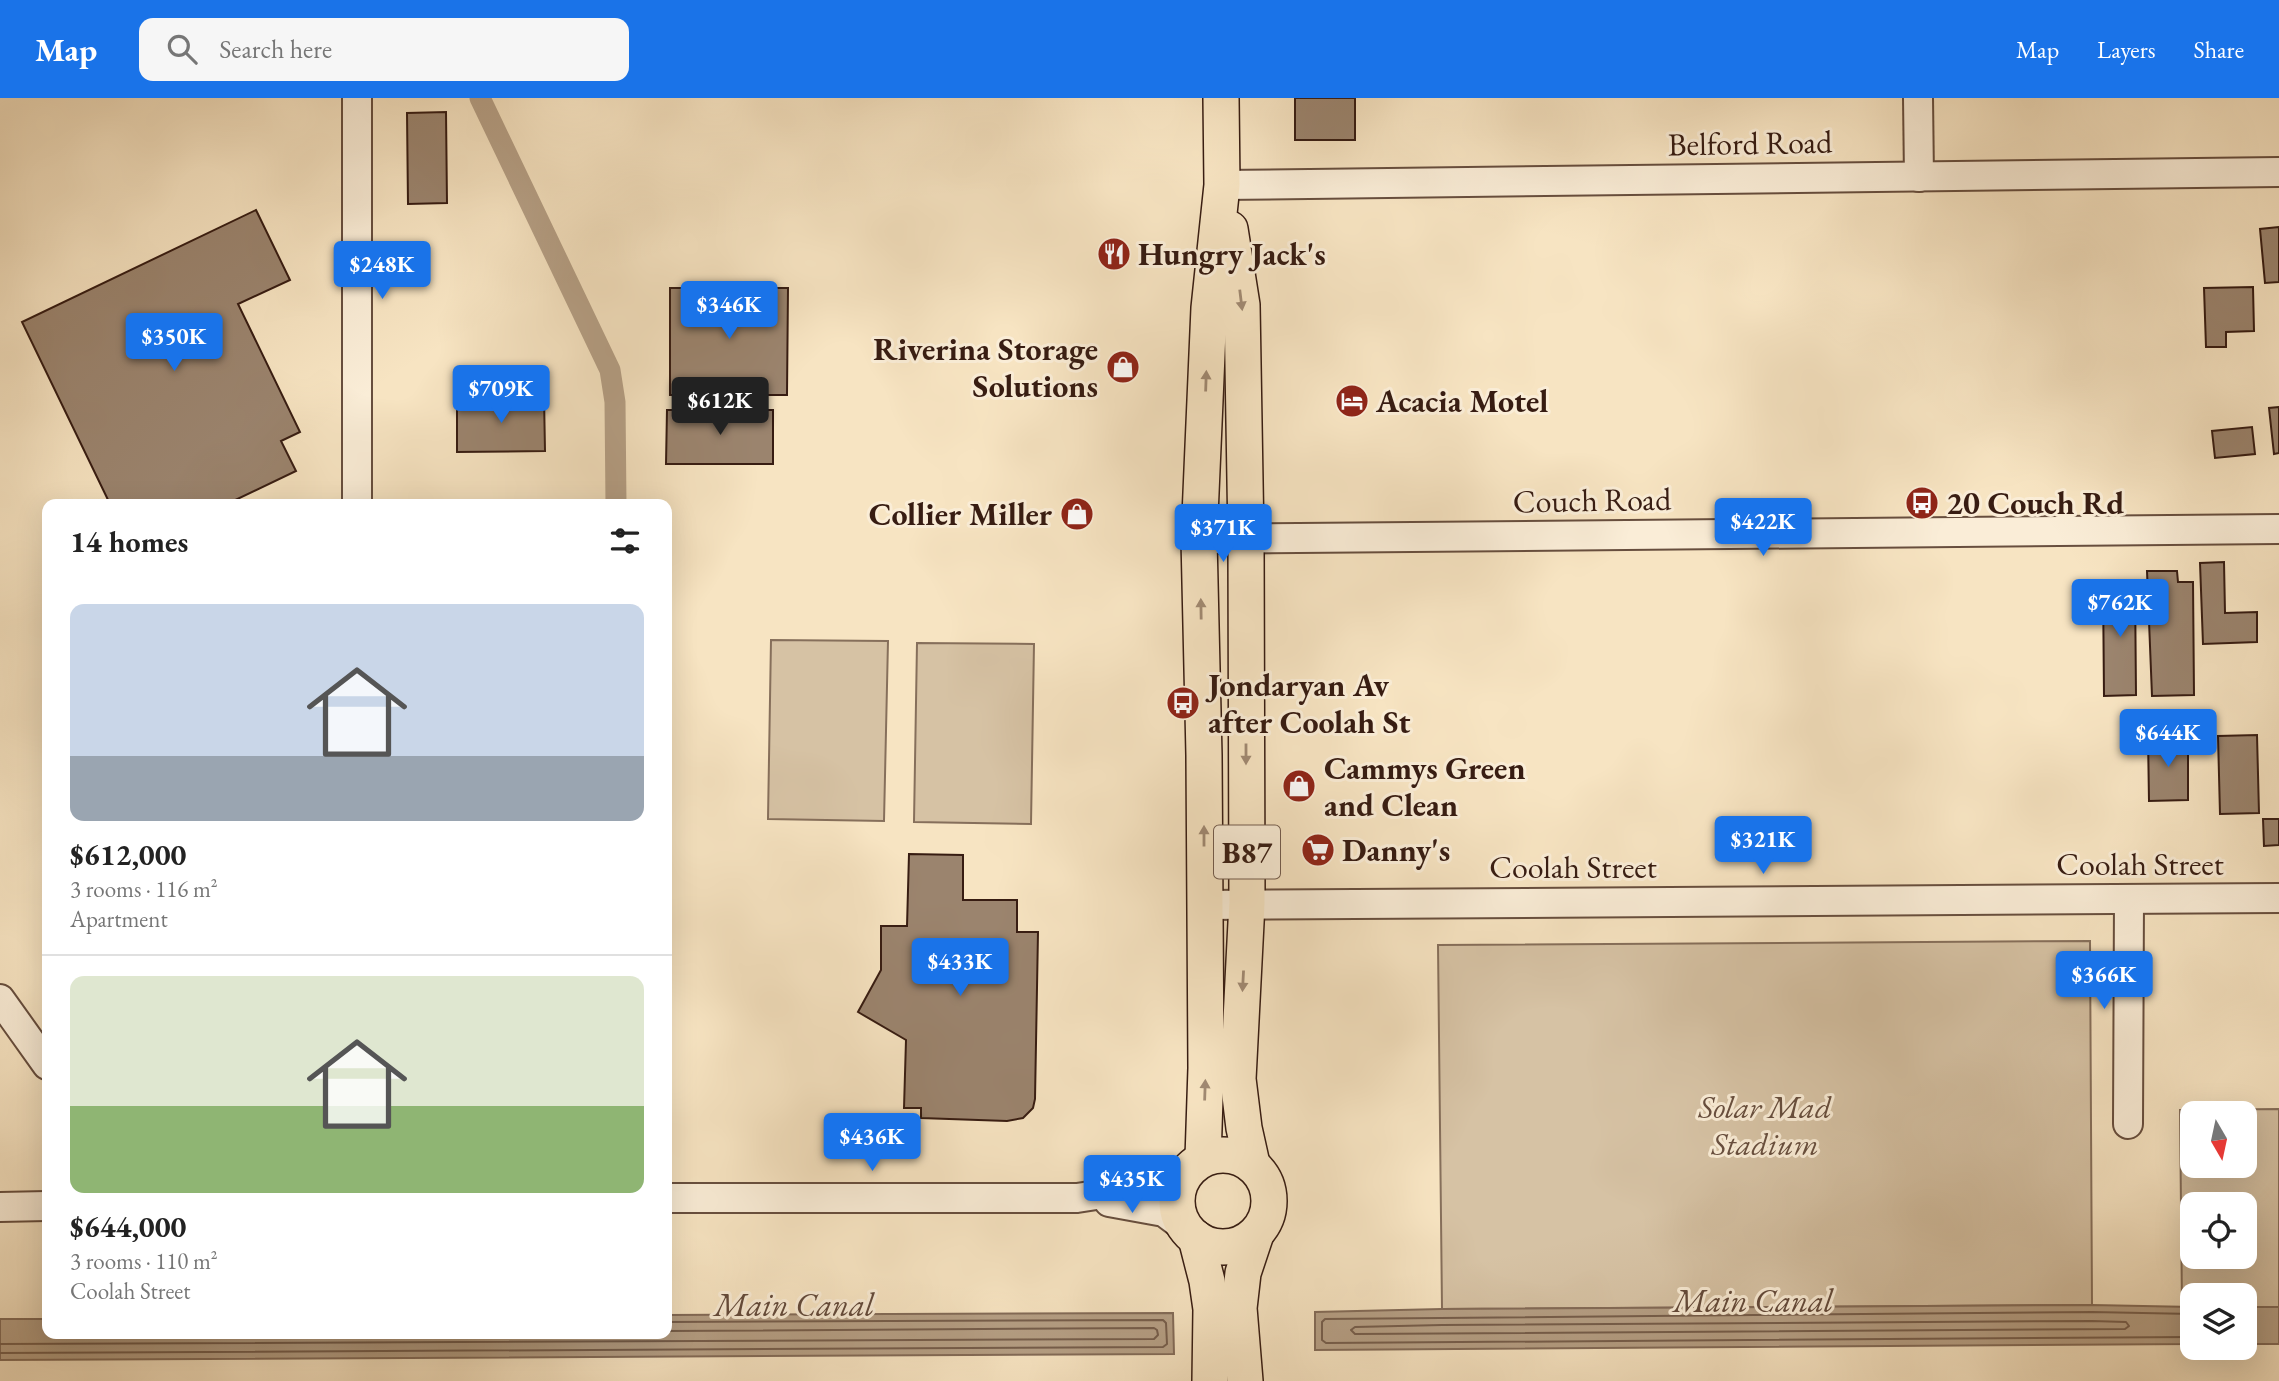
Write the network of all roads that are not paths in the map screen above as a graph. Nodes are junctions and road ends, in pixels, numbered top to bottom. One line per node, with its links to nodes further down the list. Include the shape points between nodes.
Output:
1 (357, 98): 7 (street)
2 (1221, 98): 6 (main road, B87)
3 (1918, 98): 5 (street)
4 (2279, 172): 5 (street, Belford Road)
5 (1919, 177): 6 (street, Belford Road)
6 (1222, 184): 9 (main road, B87, one-way to 6, via 1209,309); 10 (main road, B87, one-way to 10, via 1242,304)
7 (357, 499)
8 (2279, 529): 10 (street, Couch Road)
9 (1199, 539): 10 (street, Couch Road); 14 (main road, B87, one-way to 9)
10 (1246, 539): 13 (main road, B87, one-way to 13)
11 (2279, 898): 12 (street, Coolah Street)
12 (2129, 899): 13 (street, Coolah Street); 17 (street)
13 (1247, 903): 14 (street, Coolah Street); 18 (main road, B87, one-way to 18, via 1238,1079)
14 (1204, 905): 19 (main road, B87, one-way to 14, via 1206,1068)
15 (0, 999): 16 (street)
16 (42, 1058)
17 (2128, 1124)
18 (1252, 1164): 19 (main road, via 1229,1154); 25 (main road, B87, via 1263,1176 1269,1198 1265,1221)
19 (1192, 1170): 21 (street); 24 (main road, B87, via 1177,1205)
20 (672, 1198): 21 (street)
21 (1077, 1198): 24 (street, via 1164,1212)
22 (42, 1206): 23 (street)
23 (0, 1207)
24 (1190, 1232): 25 (main road, via 1220,1247 1245,1242); 26 (main road, B87, via 1207,1281)
25 (1256, 1234): 26 (main road, B87)
26 (1225, 1308): 27 (main road, B87)
27 (1227, 1370)

